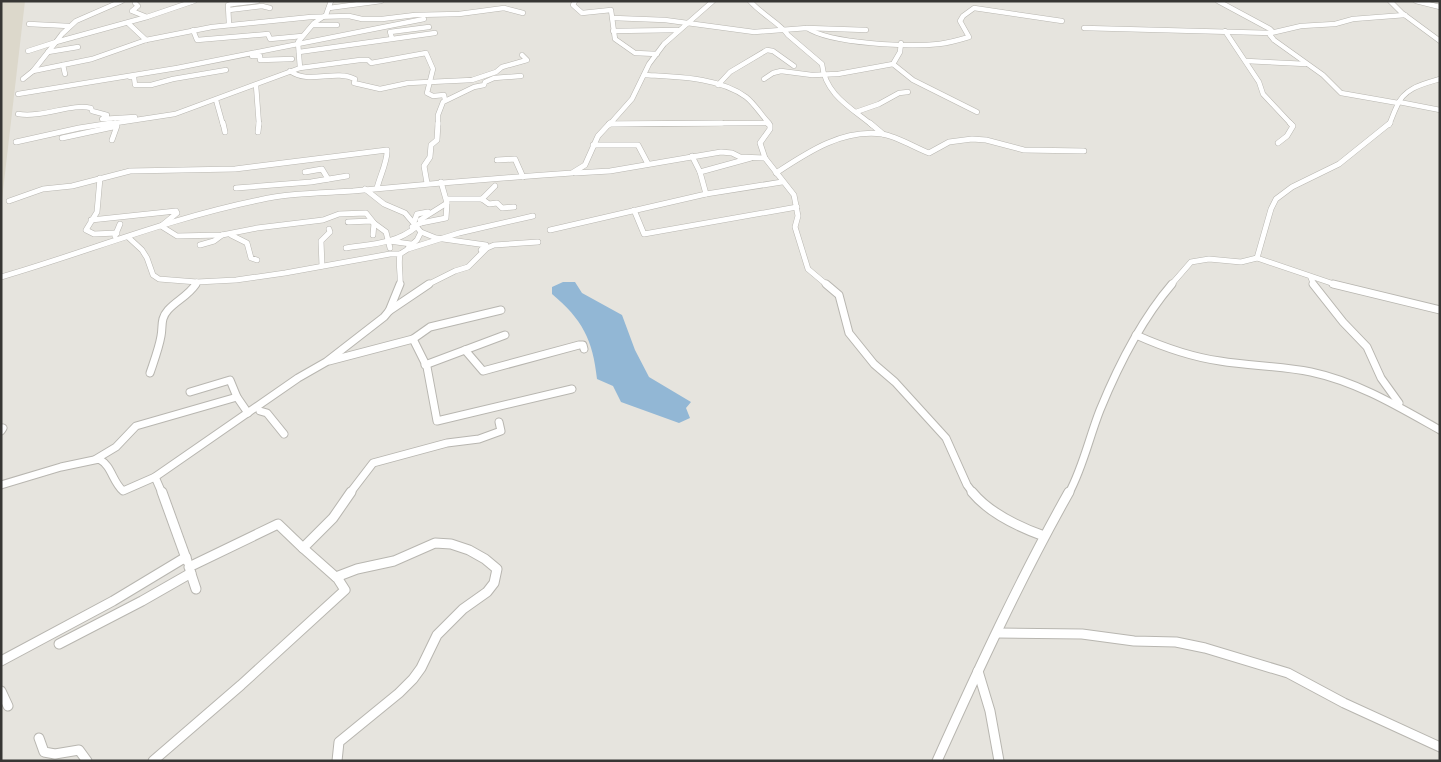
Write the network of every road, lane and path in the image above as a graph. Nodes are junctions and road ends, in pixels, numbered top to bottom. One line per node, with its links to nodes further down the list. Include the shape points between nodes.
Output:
1 (122, 1): 27 (street)
2 (145, 1): 22 (street, via 136,4 132,11)
3 (194, 1): 22 (street)
4 (256, 1): 13 (street)
5 (331, 1): 17 (street)
6 (381, 1): 17 (street)
7 (575, 1): 24 (street, via 573,5 580,12 611,10)
8 (713, 1): 30 (street)
9 (750, 1): 41 (street, via 758,12)
10 (1218, 1): 46 (street, via 1272,30)
11 (1390, 1): 21 (street)
12 (1416, 1): 15 (street)
13 (232, 3): 18 (street, via 228,5)
14 (277, 7): 16 (street)
15 (1440, 7)
16 (270, 8): 18 (street); 19 (street)
17 (329, 8): 23 (street)
18 (229, 10): 35 (street)
19 (242, 12)
20 (524, 14): 25 (street, via 499,8)
21 (1405, 15): 46 (street, via 1353,19); 50 (street)
22 (147, 17): 29 (street)
23 (323, 17): 25 (street); 32 (street); 35 (street)
24 (613, 18): 30 (street); 43 (street)
25 (385, 19): 52 (street, via 422,18)
26 (1062, 21): 53 (street, via 974,8 960,21 969,38 939,44)
27 (73, 22): 28 (street); 34 (street)
28 (88, 22)
29 (128, 23): 49 (street); 51 (street)
30 (688, 23): 40 (street); 41 (street, via 754,32)
31 (29, 24): 34 (street)
32 (313, 25): 33 (street); 47 (street)
33 (338, 25)
34 (69, 26): 51 (street)
35 (229, 26): 39 (street)
36 (429, 27): 48 (street, via 390,32)
37 (807, 28): 41 (street); 42 (street); 53 (street, via 809,32 850,41)
38 (1084, 28): 44 (street)
39 (192, 30): 47 (street, via 197,40 268,34 270,39); 49 (street)
40 (678, 30): 43 (street); 60 (street)
41 (784, 30): 78 (street, via 822,64)
42 (866, 30)
43 (613, 31): 60 (street, via 615,38 633,52)
44 (1225, 31): 46 (street); 65 (street)
45 (435, 33): 48 (street)
46 (1271, 33): 67 (street, via 1274,40)
47 (302, 36): 52 (street)
48 (392, 38): 58 (street)
49 (146, 40): 55 (street)
50 (1440, 41)
51 (56, 42): 57 (street); 57 (street, via 28,51)
52 (297, 43): 58 (street); 59 (street)
53 (901, 43): 66 (street, via 899,57)
54 (78, 47): 57 (street)
55 (119, 50): 62 (street, via 117,54); 68 (street)
56 (239, 50): 59 (street)
57 (49, 51): 73 (street)
58 (299, 52): 70 (street)
59 (248, 54): 63 (street, via 260,56 260,60); 64 (street)
60 (657, 54): 77 (street)
61 (522, 55): 85 (street, via 527,60 472,80)
62 (101, 59)
63 (292, 59)
64 (220, 60): 72 (street); 80 (street)
65 (1246, 61): 67 (street); 108 (street, via 1263,94 1293,126)
66 (893, 64): 78 (street); 96 (street, via 913,80)
67 (1308, 64): 93 (street, via 1341,93)
68 (63, 65): 73 (street); 76 (street)
69 (794, 66): 87 (street, via 767,50 730,72)
70 (300, 68): 74 (street); 85 (street, via 366,59 374,63 425,53 433,66)
71 (226, 69): 72 (street)
72 (213, 70): 75 (street); 84 (street, via 151,86 135,85)
73 (33, 71): 81 (street)
74 (290, 71): 85 (street, via 302,77 353,77 354,83 380,89); 86 (street)
75 (200, 72)
76 (65, 74)
77 (644, 75): 87 (street); 99 (street, via 632,99)
78 (823, 75): 82 (street, via 781,71); 95 (street, via 831,91)
79 (521, 76): 92 (street, via 494,78)
80 (126, 78): 84 (street, via 133,77); 90 (street)
81 (23, 79)
82 (764, 79)
83 (1440, 79): 93 (street, via 1410,89)
84 (134, 81): 88 (street)
85 (431, 82): 92 (street, via 427,93 444,95)
86 (256, 85): 91 (street); 103 (street)
87 (718, 85): 100 (street, via 745,96)
88 (104, 86)
89 (908, 92): 95 (street)
90 (18, 94)
91 (216, 100): 98 (street, via 175,114); 102 (street)
92 (445, 100): 127 (street, via 438,115 437,140 431,145 430,157 424,166)
93 (1398, 102): 94 (street); 163 (street, via 1389,125 1362,147 1334,167 1299,183 1276,199)
94 (1440, 110)
95 (856, 112): 104 (street)
96 (977, 112)
97 (18, 114): 98 (street, via 40,115 84,106 107,115 102,119 138,116)
98 (140, 120): 101 (street)
99 (609, 124): 100 (street); 109 (street)
100 (769, 124): 113 (street, via 770,129 760,143)
101 (116, 125): 105 (street); 106 (street); 107 (street, via 79,128)
102 (225, 132)
103 (258, 132)
104 (884, 134): 110 (street, via 929,152 949,142 978,138 1024,150); 119 (street, via 859,134 827,142 799,156)
105 (62, 138)
106 (112, 140)
107 (16, 142)
108 (1278, 143)
109 (593, 145): 115 (street, via 638,145); 118 (street, via 585,166)
110 (1084, 151)
111 (692, 156): 112 (street, via 732,152 740,157); 115 (street); 117 (street)
112 (757, 157): 113 (street); 117 (street)
113 (766, 158): 119 (street)
114 (497, 160): 121 (street, via 514,159)
115 (648, 164): 118 (street)
116 (305, 172): 124 (street, via 322,169)
117 (700, 172): 133 (street)
118 (572, 173): 121 (street)
119 (776, 173): 126 (street)
120 (347, 176): 123 (street)
121 (523, 177): 125 (street)
122 (100, 178): 130 (street, via 142,170 275,166 387,150 388,158); 136 (street, via 72,186 43,189); 141 (street, via 96,212)
123 (339, 178): 124 (street); 132 (street)
124 (328, 179): 129 (street)
125 (441, 182): 127 (street); 135 (street)
126 (782, 182): 133 (street); 138 (street, via 794,195)
127 (427, 183): 130 (street)
128 (495, 186): 134 (street)
129 (236, 188)
130 (377, 188): 131 (street)
131 (365, 189): 132 (street); 145 (street, via 384,204 405,213)
132 (339, 192): 146 (street, via 252,201)
133 (706, 194): 139 (street)
134 (482, 199): 135 (street); 137 (street, via 489,204 497,203 502,208)
135 (447, 201): 145 (street, via 430,212 417,214); 145 (street, via 446,218)
136 (9, 202)
137 (514, 207)
138 (797, 207): 139 (street, via 644,234); 192 (street, via 795,227 806,266 839,295 851,337 946,438 967,485 975,495 1003,517)
139 (634, 210): 148 (street)
140 (534, 216): 154 (street)
141 (91, 220): 146 (street, via 176,211); 150 (street, via 86,230)
142 (348, 222): 143 (street)
143 (374, 223): 151 (street, via 366,212 351,212 323,220); 152 (street); 156 (street, via 386,232)
144 (120, 224): 150 (street)
145 (415, 225): 149 (street); 156 (street, via 411,232)
146 (161, 226): 151 (street, via 177,236); 153 (street)
147 (329, 230): 166 (street, via 321,241)
148 (550, 230)
149 (422, 232): 154 (street); 159 (street)
150 (116, 233): 155 (street)
151 (225, 235): 158 (street); 164 (street, via 247,243 251,258)
152 (373, 235)
153 (128, 237): 155 (street); 169 (street, via 150,259 154,275 158,278)
154 (440, 239): 159 (street); 165 (street, via 467,240 486,245)
155 (113, 241): 167 (street, via 42,266)
156 (387, 241): 159 (street); 160 (street); 161 (street)
157 (538, 242): 165 (street, via 494,245)
158 (200, 245)
159 (409, 247): 162 (street)
160 (346, 248)
161 (390, 248)
162 (400, 254): 166 (street); 172 (street, via 400,286)
163 (1257, 258): 168 (street); 174 (street, via 1241,262 1209,259 1191,262 1154,305)
164 (257, 260)
165 (475, 261): 172 (street, via 468,267 441,276)
166 (322, 266): 169 (street, via 251,278)
167 (1, 276)
168 (1311, 278): 171 (street); 184 (street, via 1342,322 1367,347 1381,378)
169 (197, 282): 180 (street, via 163,318 162,334)
170 (501, 310): 175 (street, via 430,327)
171 (1440, 310)
172 (389, 311): 178 (street)
173 (505, 335): 177 (street)
174 (1136, 335): 184 (street, via 1194,357 1323,375 1372,392); 192 (street, via 1100,410 1076,480)
175 (413, 339): 178 (street); 179 (street)
176 (584, 349): 177 (street, via 579,345 483,371)
177 (465, 350): 179 (street)
178 (326, 362): 185 (street)
179 (425, 365): 181 (street, via 437,421)
180 (150, 373)
181 (572, 388)
182 (190, 392): 183 (street, via 230,380)
183 (237, 397): 185 (street); 189 (street, via 136,426 116,447)
184 (1404, 409): 187 (street)
185 (254, 410): 188 (street, via 267,413); 190 (street)
186 (499, 422): 193 (street, via 501,431 479,439 447,443 373,462 333,518)
187 (1440, 430)
188 (284, 434)
189 (96, 459): 190 (street, via 109,467 113,482 123,491); 191 (street)
190 (155, 477): 194 (street)
191 (1, 485)
192 (1044, 536): 198 (street)
193 (303, 548): 195 (street, via 278,524 238,542); 196 (street)
194 (186, 557): 195 (street); 200 (street, via 113,601)
195 (190, 570): 197 (street); 199 (street, via 154,596)
196 (336, 577): 207 (street, via 345,590); 208 (street, via 394,561 442,542 481,557 497,569 494,583 487,592 437,634 413,679 339,742)
197 (196, 588)
198 (997, 633): 201 (street); 205 (street, via 1082,634 1134,641 1176,642 1205,648 1288,673)
199 (59, 644)
200 (1, 661)
201 (978, 671): 209 (street); 210 (street, via 990,711)
202 (1, 691): 203 (street)
203 (8, 706)
204 (39, 738): 206 (street, via 44,752 55,754 78,750)
205 (1440, 748)
206 (87, 761)
207 (153, 761)
208 (337, 761)
209 (937, 761)
210 (999, 761)

